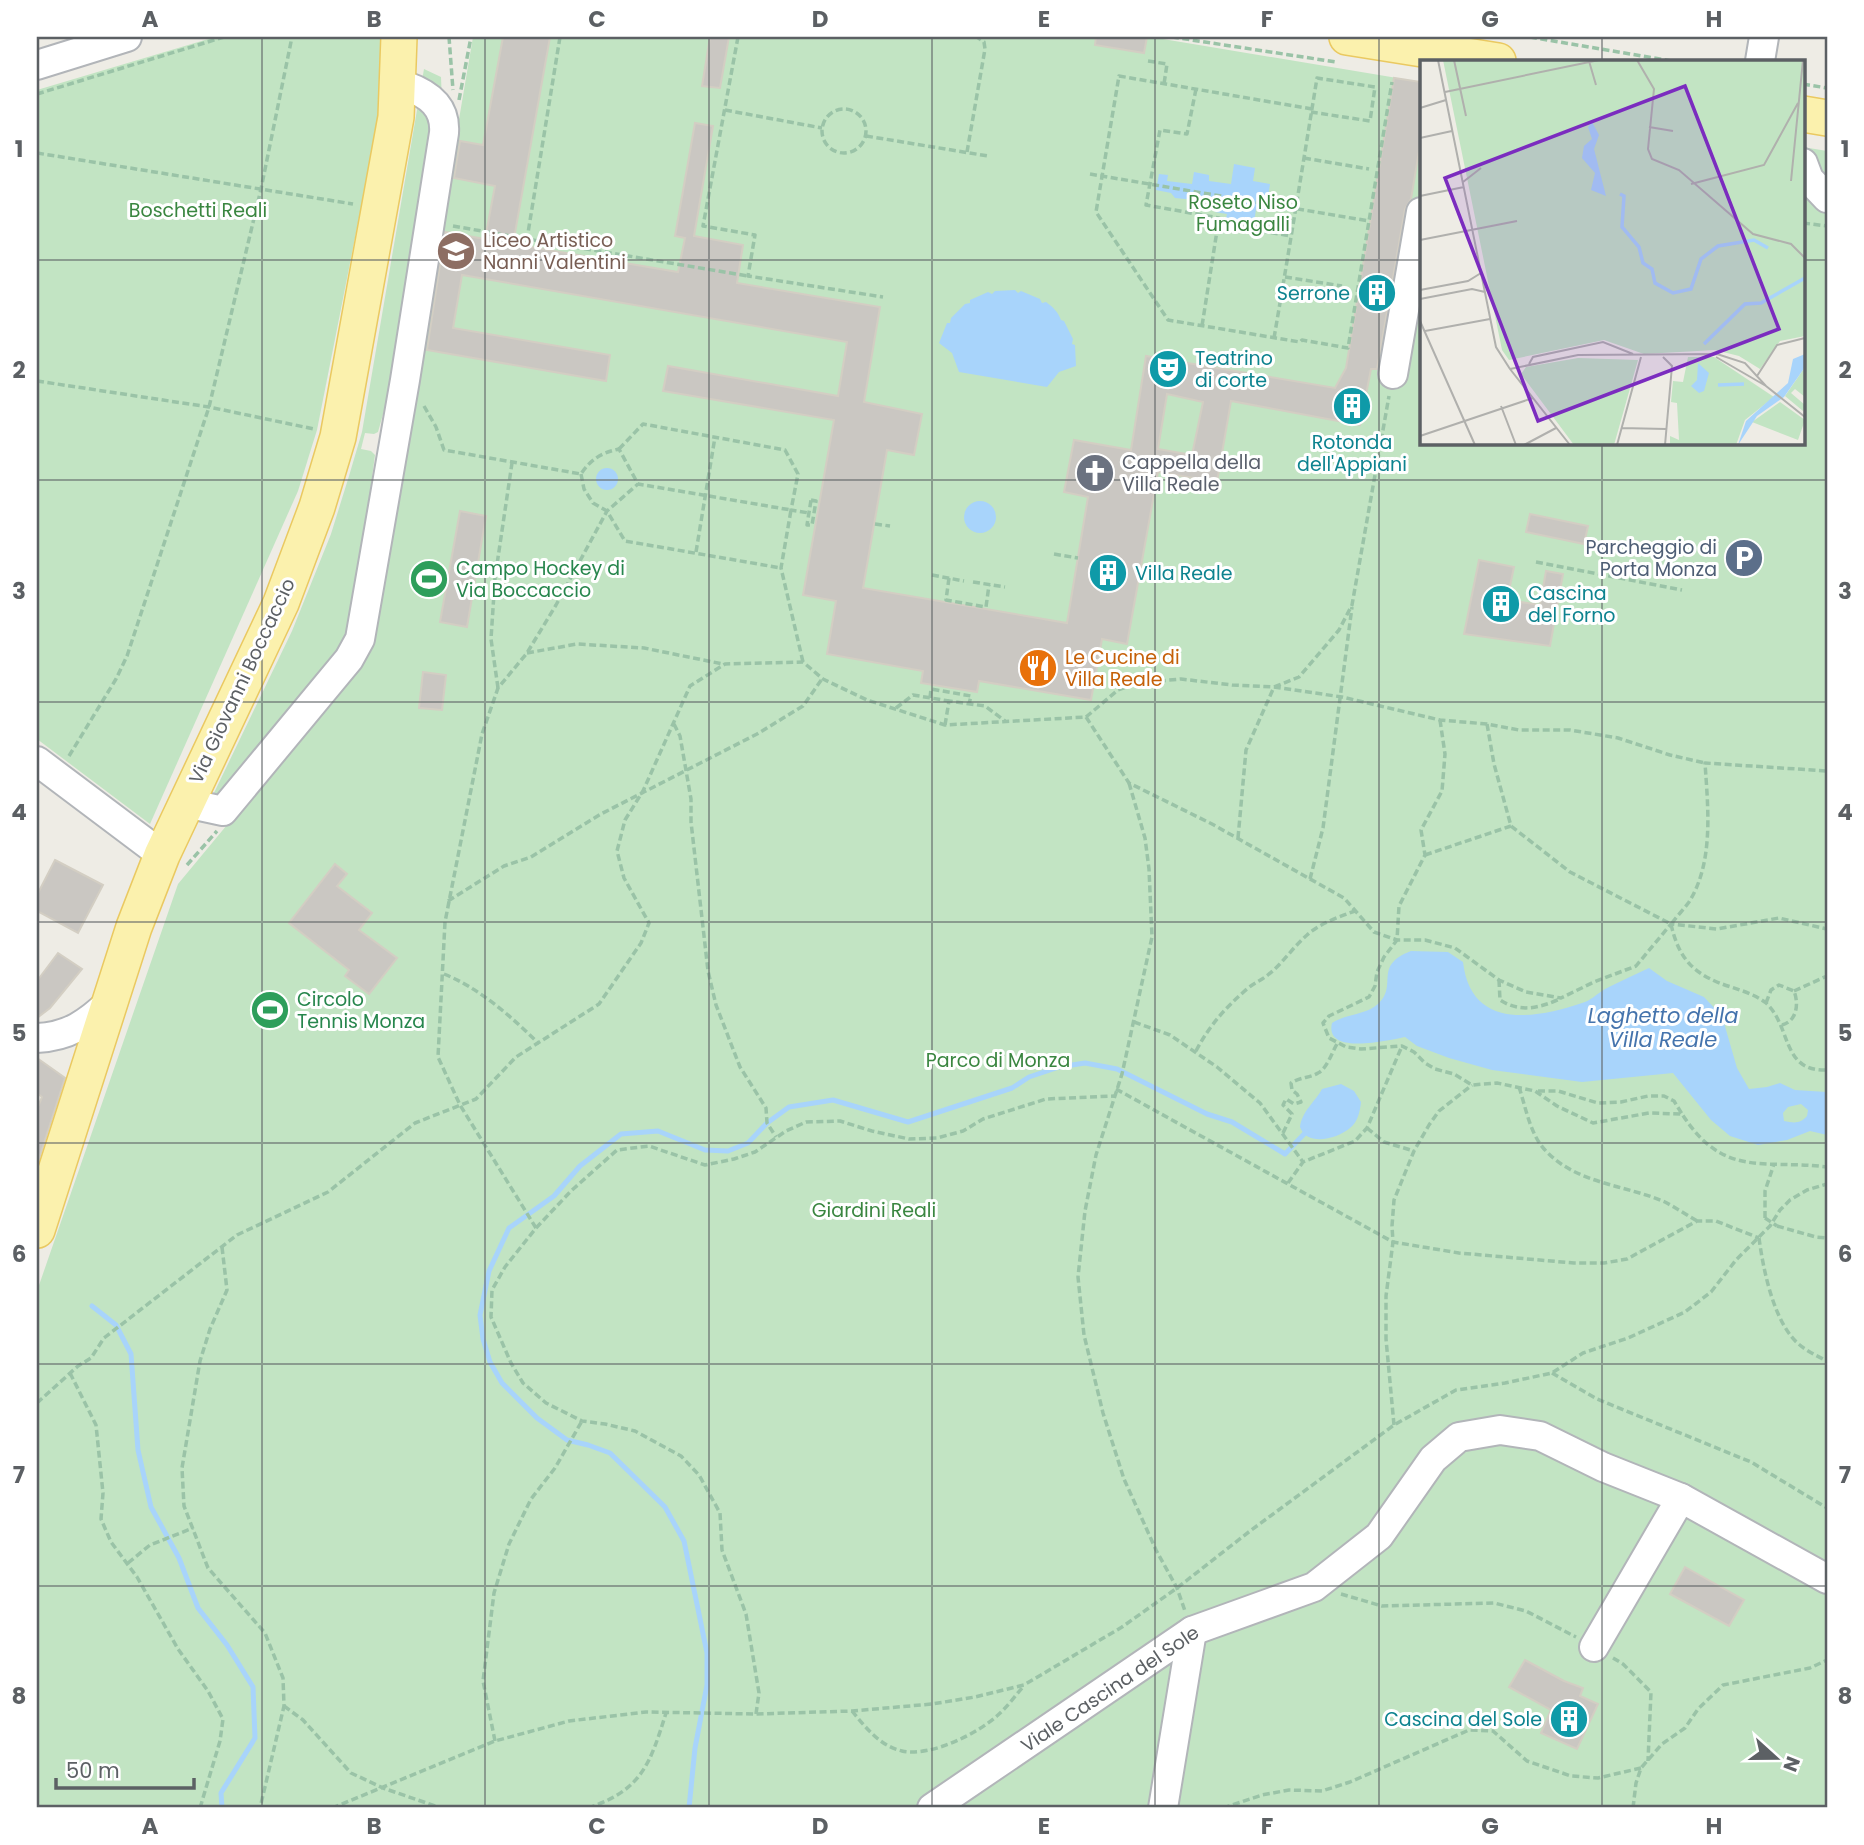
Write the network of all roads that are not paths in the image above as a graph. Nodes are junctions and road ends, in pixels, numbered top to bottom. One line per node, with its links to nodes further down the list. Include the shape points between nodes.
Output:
1 (127, 37): 9 (street)
2 (399, 37): 10 (main road, Via Giovanni Boccaccio)
3 (425, 37): 10 (main road, Via Giovanni Boccaccio)
4 (1764, 37): 8 (street)
5 (1345, 50): 6 (main road)
6 (1451, 50): 7 (main road)
7 (1494, 60)
8 (1760, 60)
9 (37, 65)
10 (401, 101): 18 (main road, Via Giovanni Boccaccio, via 347,397 317,507 281,603); 18 (street, via 417,89 449,115 360,639 356,650 223,811)
11 (1804, 114): 12 (main road)
12 (1827, 118)
13 (1804, 166): 14 (street, via 1809,179)
14 (1827, 198)
15 (1420, 218): 16 (street)
16 (1393, 374)
17 (47, 769): 19 (street)
18 (186, 803): 19 (main road, Via Giovanni Boccaccio)
19 (173, 862): 20 (main road, Via Giovanni Boccaccio, via 134,927)
20 (110, 1002): 21 (street, via 69,1033); 22 (main road, Via Giovanni Boccaccio)
21 (37, 1038)
22 (37, 1230)
23 (1681, 1498): 24 (street, Viale Cascina del Sole); 25 (street, Viale Cascina del Sole, via 1540,1436 1500,1430 1460,1437 1433,1459 1379,1536 1314,1587); 26 (street)
24 (1827, 1579)
25 (1189, 1623): 27 (street, Viale Cascina del Sole); 28 (street)
26 (1594, 1647)
27 (932, 1808)
28 (1163, 1808)

